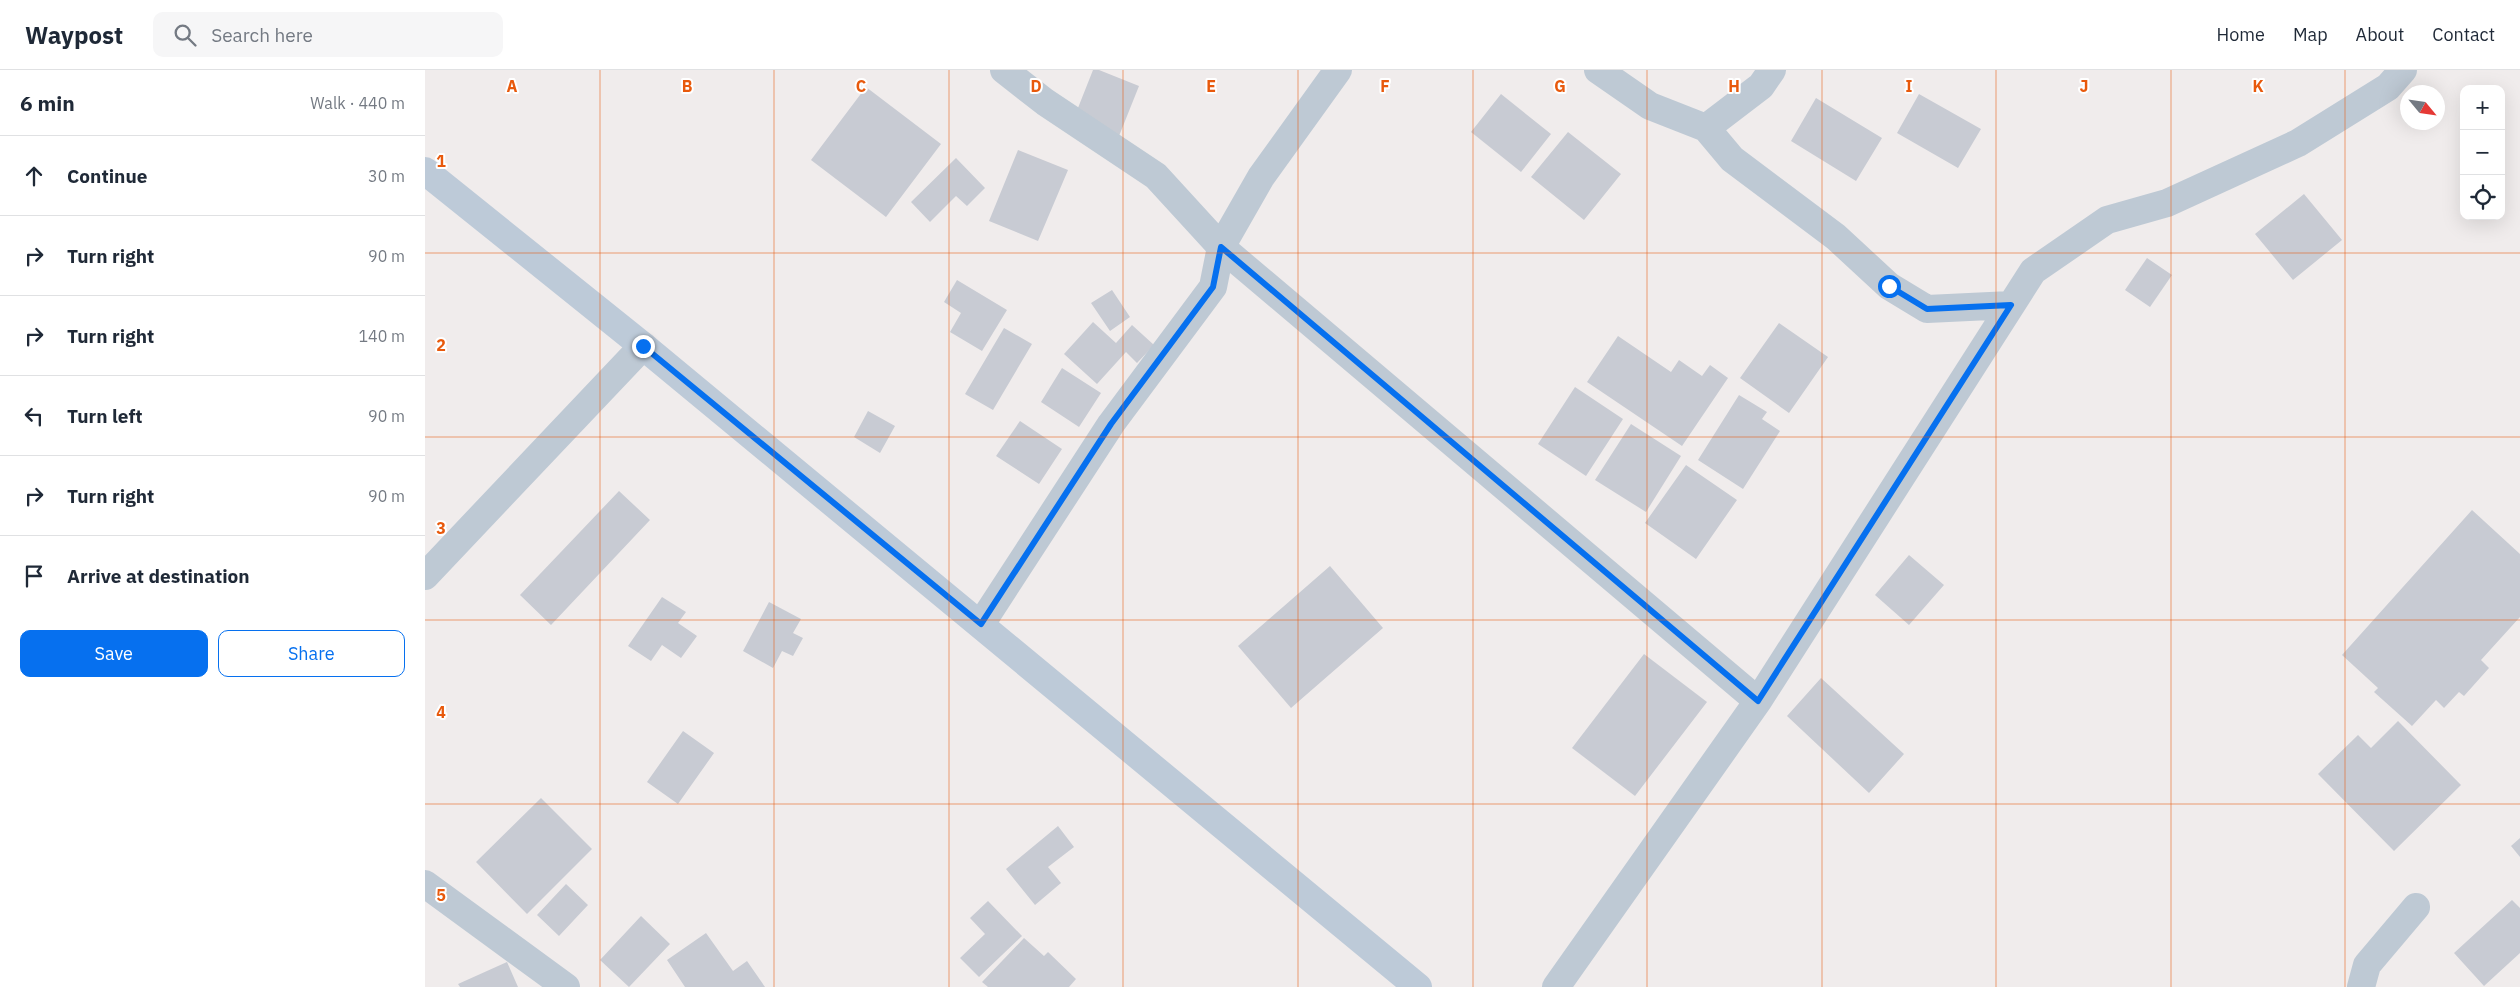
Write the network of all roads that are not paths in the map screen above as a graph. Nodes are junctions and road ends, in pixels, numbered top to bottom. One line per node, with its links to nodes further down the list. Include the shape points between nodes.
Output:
1 (1004, 70): 8 (street, via 1045,102 1156,176)
2 (1339, 70): 8 (street, via 1261,177)
3 (1598, 70): 6 (street, via 1650,106)
4 (1772, 70): 6 (street, via 1761,86)
5 (2388, 76): 9 (street, via 2298,143 2167,203 2107,220 2033,271)
6 (1706, 128): 9 (street, via 1732,158 1836,237 1889,286 1927,309)
7 (425, 171): 10 (main road)
8 (1221, 247): 12 (street, via 1213,287 1111,424); 13 (street)
9 (2011, 305): 13 (street)
10 (643, 346): 11 (street); 12 (main road)
11 (425, 576)
12 (981, 624): 17 (main road)
13 (1758, 701): 18 (street)
14 (425, 884): 16 (street)
15 (2417, 907): 19 (street, via 2367,965)
16 (566, 987)
17 (1418, 987)
18 (1556, 987)
19 (2361, 987)

